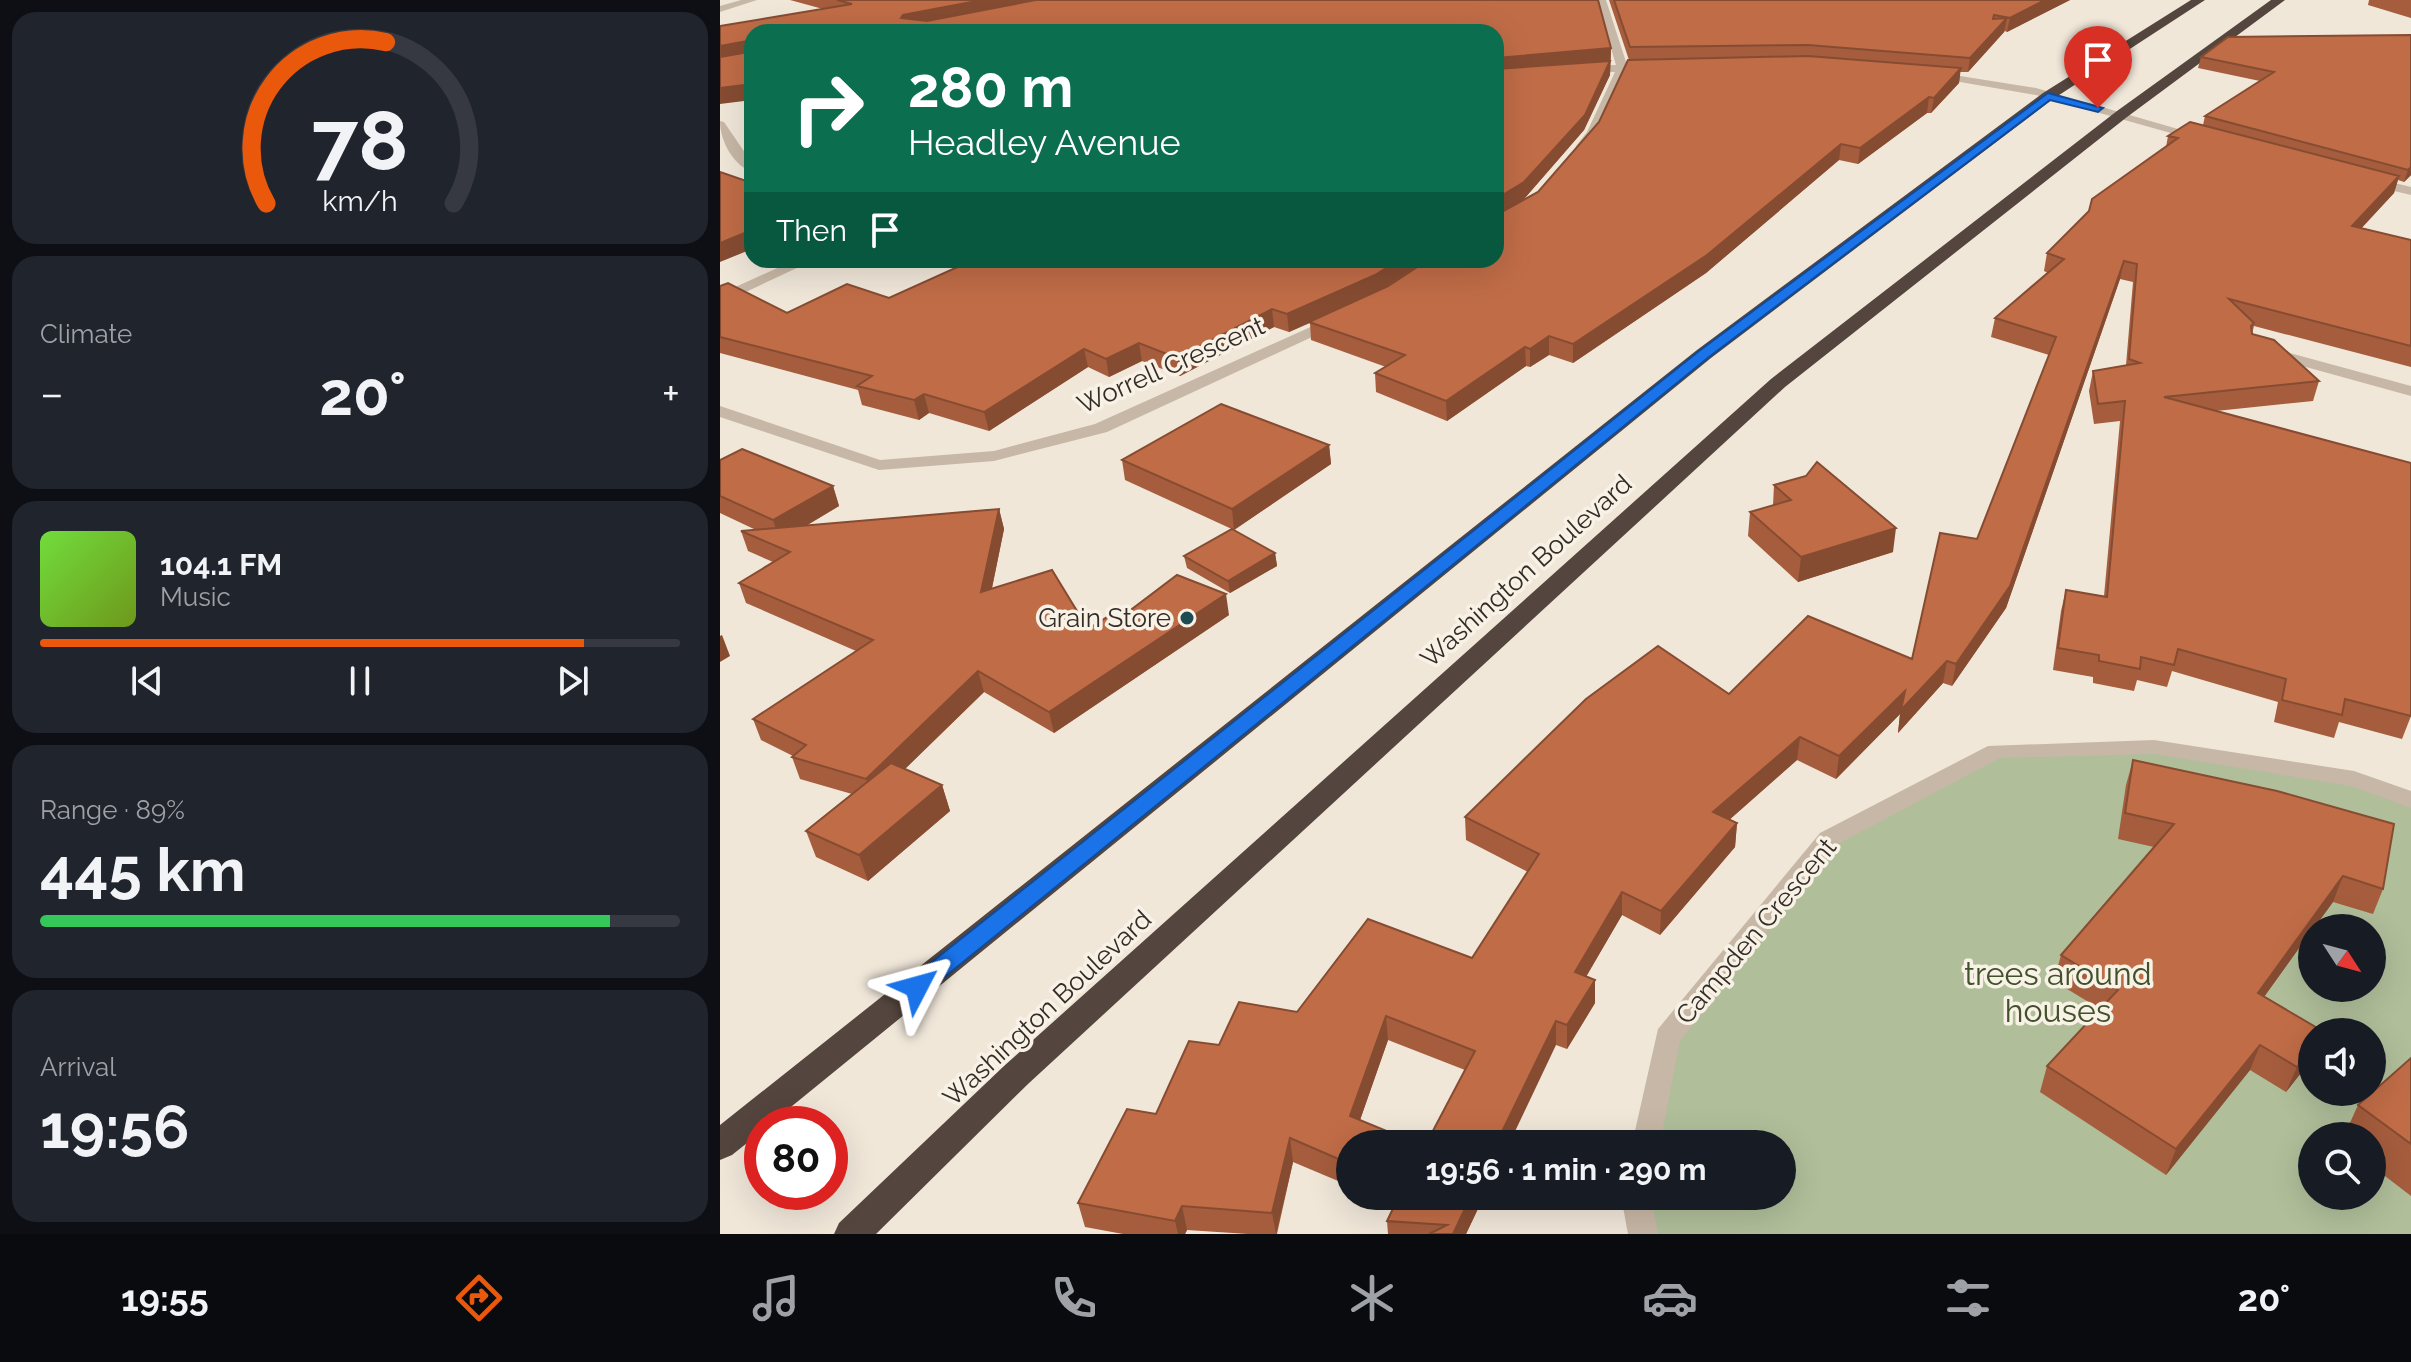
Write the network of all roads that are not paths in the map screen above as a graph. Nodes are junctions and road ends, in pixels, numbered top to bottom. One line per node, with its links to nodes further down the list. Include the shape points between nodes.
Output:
1 (752, 0): 5 (street)
2 (1601, 0): 7 (street)
3 (2199, 0): 10 (highway, Washington Boulevard)
4 (2279, 0): 11 (highway, Washington Boulevard)
5 (720, 9)
6 (1668, 67): 7 (street)
7 (1622, 68): 8 (street); 14 (street, via 1593,133)
8 (1568, 70)
9 (1915, 73): 10 (street, via 1962,77)
10 (2048, 96): 11 (street); 26 (highway, Washington Boulevard, via 1704,354)
11 (2122, 114): 13 (street); 28 (highway, Washington Boulevard, via 1778,383 1016,1075)
12 (720, 125): 15 (street)
13 (2210, 140)
14 (1572, 157)
15 (744, 164)
16 (2349, 175): 17 (street)
17 (2411, 191)
18 (790, 268): 19 (street)
19 (720, 300)
20 (1355, 311): 23 (street, Worrell Crescent, via 1101,428 994,456 879,465)
21 (2255, 348): 22 (street)
22 (2411, 391)
23 (720, 411)
24 (2411, 800): 25 (street, Campden Crescent, via 2354,779 2154,747 1996,751 1828,839 1667,1037)
25 (1649, 1130)
26 (720, 1145)
27 (1639, 1210): 29 (street)
28 (852, 1234)
29 (1643, 1234)

